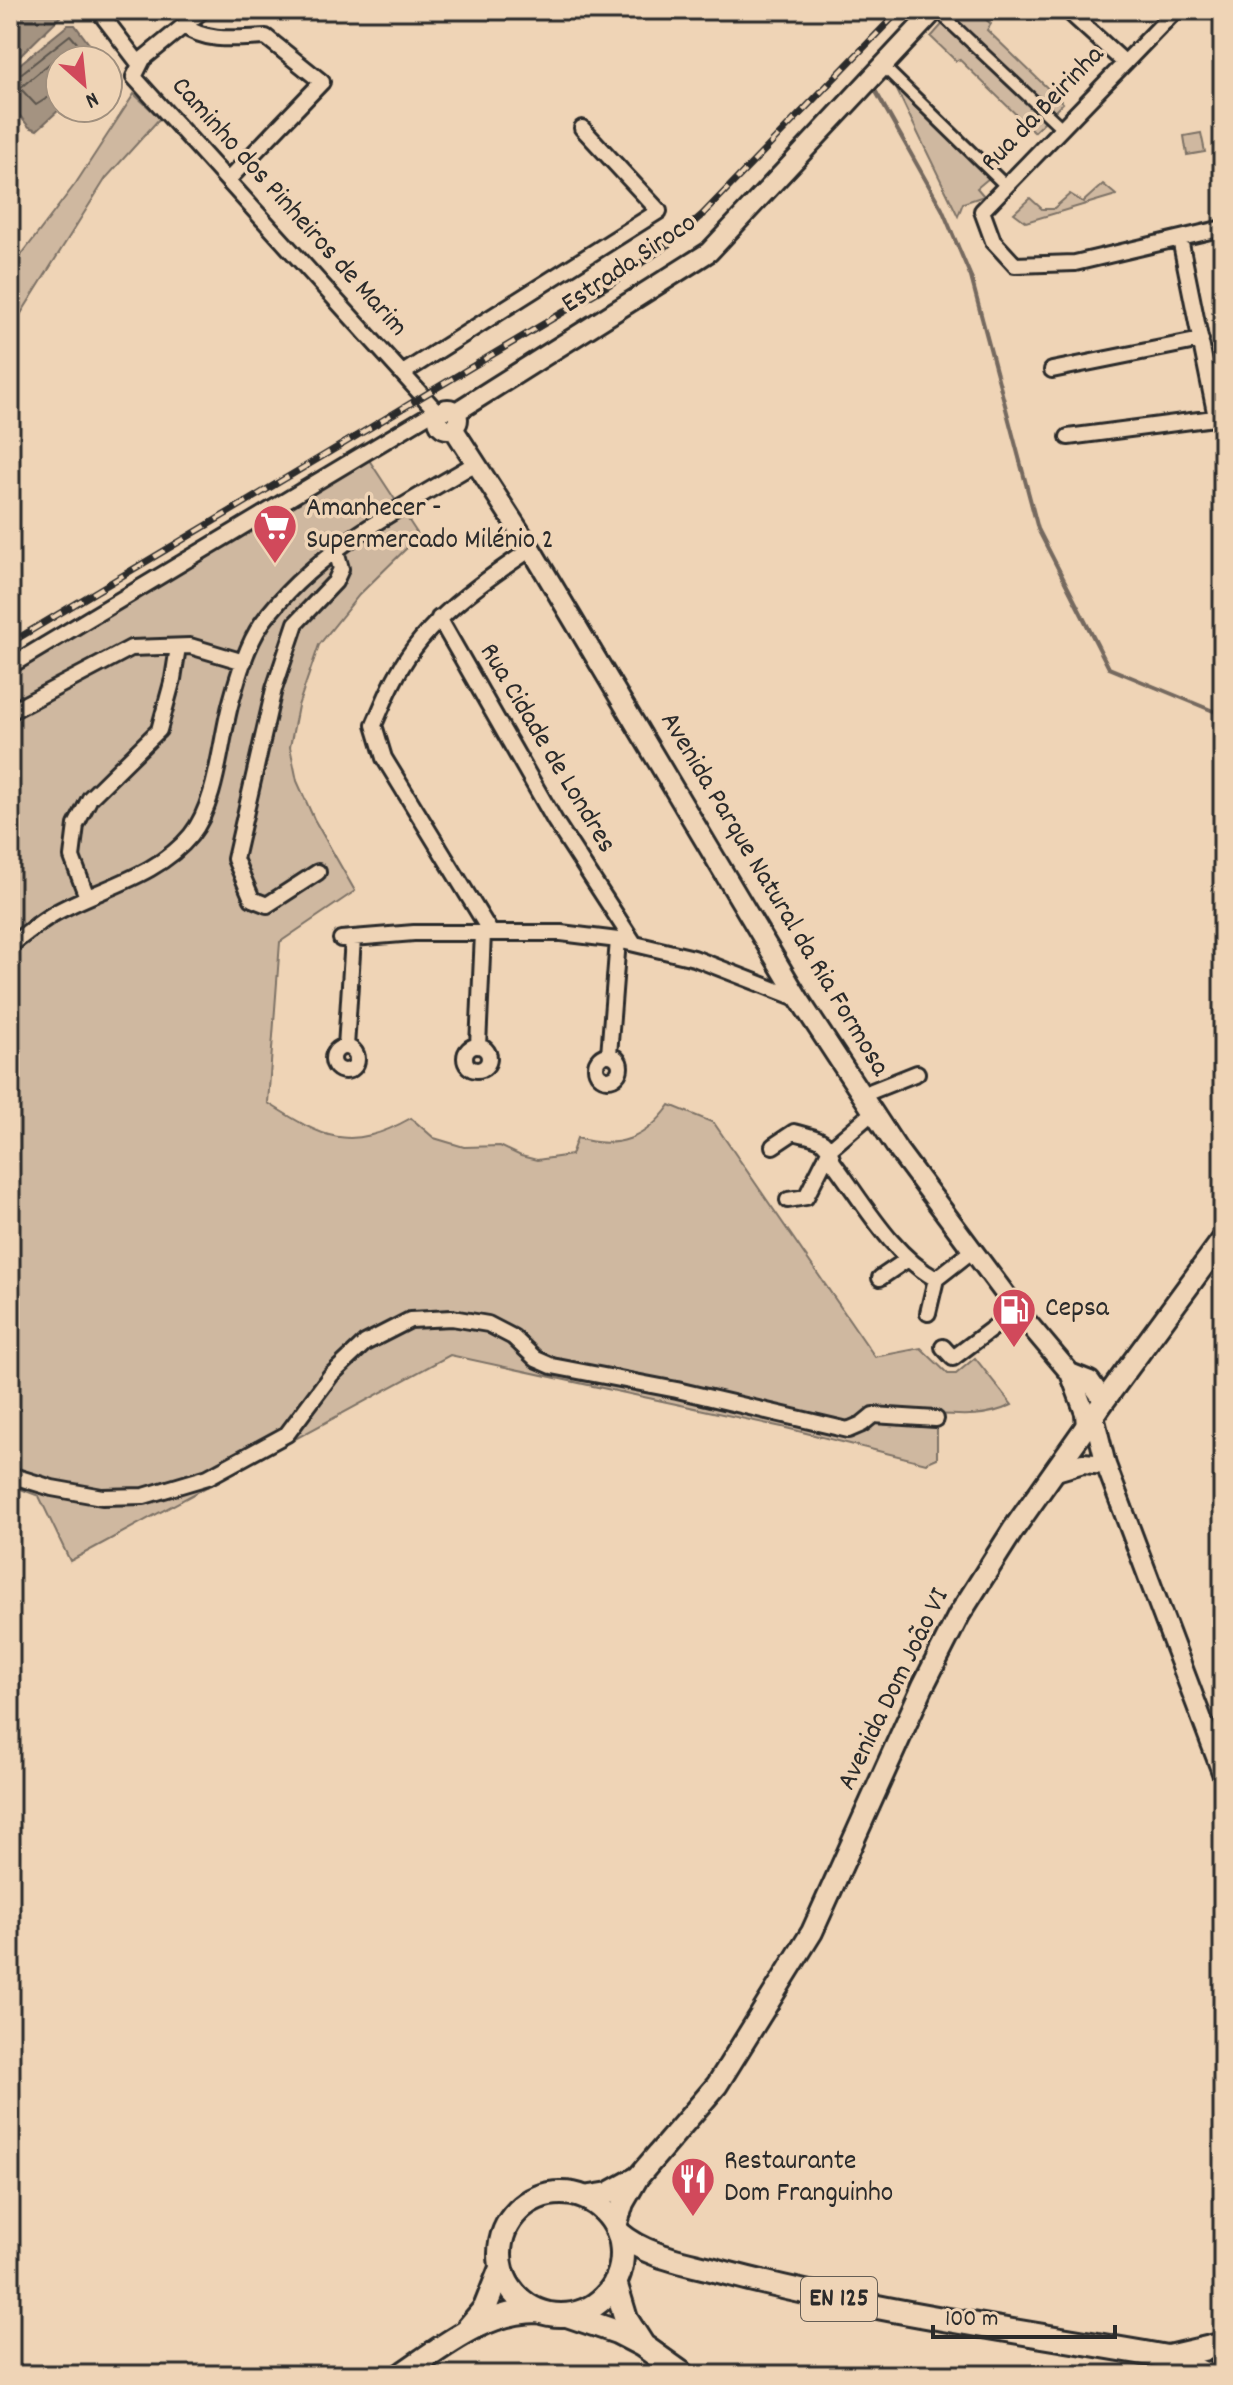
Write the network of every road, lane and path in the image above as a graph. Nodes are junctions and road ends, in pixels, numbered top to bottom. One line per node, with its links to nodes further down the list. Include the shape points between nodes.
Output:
1 (98, 10): 8 (street)
2 (203, 10): 6 (street, Caminho dos Pinheiros de Marim)
3 (936, 10): 9 (street, Estrada Siroco); 11 (street)
4 (1067, 10): 7 (street)
5 (1176, 10): 7 (street, Rua da Beirinha)
6 (184, 26): 8 (street, Caminho dos Pinheiros de Marim); 12 (street, via 197,35 266,37 322,82)
7 (1125, 63): 11 (street, Rua da Beirinha)
8 (140, 65): 12 (street, Caminho dos Pinheiros de Marim, via 134,77)
9 (881, 67): 13 (street); 19 (street, Estrada Siroco, via 709,252)
10 (582, 128): 18 (street, via 659,211)
11 (1062, 128): 13 (street, Rua da Beirinha)
12 (229, 179): 18 (street, Caminho dos Pinheiros de Marim)
13 (1006, 186): 15 (street, Rua da Beirinha, via 982,211 993,241 1015,265 1075,263)
14 (1223, 228): 15 (street)
15 (1180, 239): 16 (street)
16 (1201, 340): 17 (street); 20 (street)
17 (1052, 370)
18 (403, 373): 19 (street, Caminho dos Pinheiros de Marim)
19 (446, 416): 22 (street, Avenida Parque Natural da Ria Formosa); 28 (street)
20 (1220, 417): 21 (street)
21 (1068, 437)
22 (476, 463): 23 (street, Avenida Parque Natural da Ria Formosa); 24 (street)
23 (531, 549): 25 (street); 38 (street, Avenida Parque Natural da Ria Formosa)
24 (336, 551): 27 (street, via 261,624); 30 (street, via 341,569 335,582 296,623 278,676 235,859 252,899 267,905)
25 (439, 618): 32 (street, Rua Cidade de Londres); 33 (street, via 398,672 374,725 384,758)
26 (178, 647): 27 (street); 29 (street, via 131,648); 31 (street, via 159,730 90,798 76,825 72,857)
27 (244, 662): 31 (street, via 205,812 191,835 168,857)
28 (10, 666)
29 (10, 712)
30 (318, 872)
31 (87, 897): 37 (street, via 52,914)
32 (609, 905): 34 (street, via 604,929); 36 (street, Rua Cidade de Londres)
33 (487, 933): 34 (street); 39 (street); 40 (street, via 347,938)
34 (592, 936): 35 (street)
35 (618, 940): 36 (street); 41 (street)
36 (634, 943): 38 (street, via 694,958)
37 (10, 945)
38 (799, 999): 43 (street, Avenida Parque Natural da Ria Formosa)
39 (478, 1046)
40 (346, 1047)
41 (609, 1055)
42 (917, 1073): 43 (street)
43 (862, 1095): 44 (street, Avenida Parque Natural da Ria Formosa)
44 (873, 1112): 46 (street); 49 (street, Avenida Parque Natural da Ria Formosa)
45 (773, 1146): 46 (street, via 794,1132 824,1141)
46 (830, 1149): 47 (street, via 806,1197); 50 (street, via 833,1162)
47 (788, 1200)
48 (1223, 1239): 56 (main road, Avenida Dom João VI)
49 (973, 1250): 52 (street); 53 (street, Avenida Parque Natural da Ria Formosa)
50 (908, 1259): 51 (street); 52 (street)
51 (880, 1278)
52 (936, 1279): 54 (street)
53 (1017, 1310): 55 (street, via 953,1358); 57 (street, Avenida Parque Natural da Ria Formosa)
54 (928, 1313)
55 (943, 1347)
56 (1129, 1368): 57 (street); 59 (main road, Avenida Dom João VI)
57 (1084, 1386): 59 (street); 59 (street)
58 (936, 1419): 62 (street, via 873,1415 848,1430 821,1425 552,1366 488,1324 452,1318 410,1320 365,1343 331,1375 287,1434 208,1477 144,1496 102,1497)
59 (1091, 1421): 60 (street); 60 (street); 61 (main road, Avenida Dom João VI)
60 (1100, 1460): 61 (street); 63 (street)
61 (1056, 1471): 64 (main road, Avenida Dom João VI, via 959,1615 812,1932 717,2085)
62 (10, 1475)
63 (1223, 1775)
64 (638, 2177): 65 (main road, Avenida Dom João VI, via 609,2193); 66 (main road, Avenida Dom João VI, via 623,2203)
65 (584, 2197): 66 (main road); 68 (main road, via 546,2194 514,2214 504,2231)
66 (618, 2229): 67 (main road, EN 125, via 631,2242); 69 (main road, via 623,2251)
67 (659, 2255): 69 (main road); 75 (main road, EN 125, via 788,2289)
68 (501, 2268): 70 (main road, via 512,2292); 72 (main road, via 485,2308)
69 (618, 2276): 71 (main road, via 603,2298 587,2310); 74 (main road, via 626,2319)
70 (538, 2311): 71 (main road); 72 (main road, via 516,2311)
71 (567, 2315): 74 (main road)
72 (466, 2331): 76 (main road)
73 (1222, 2344): 75 (main road, EN 125); 78 (main road, EN 125)
74 (642, 2345): 77 (main road)
75 (1167, 2357): 78 (main road, EN 125)
76 (401, 2375)
77 (684, 2375)
78 (1210, 2375)

